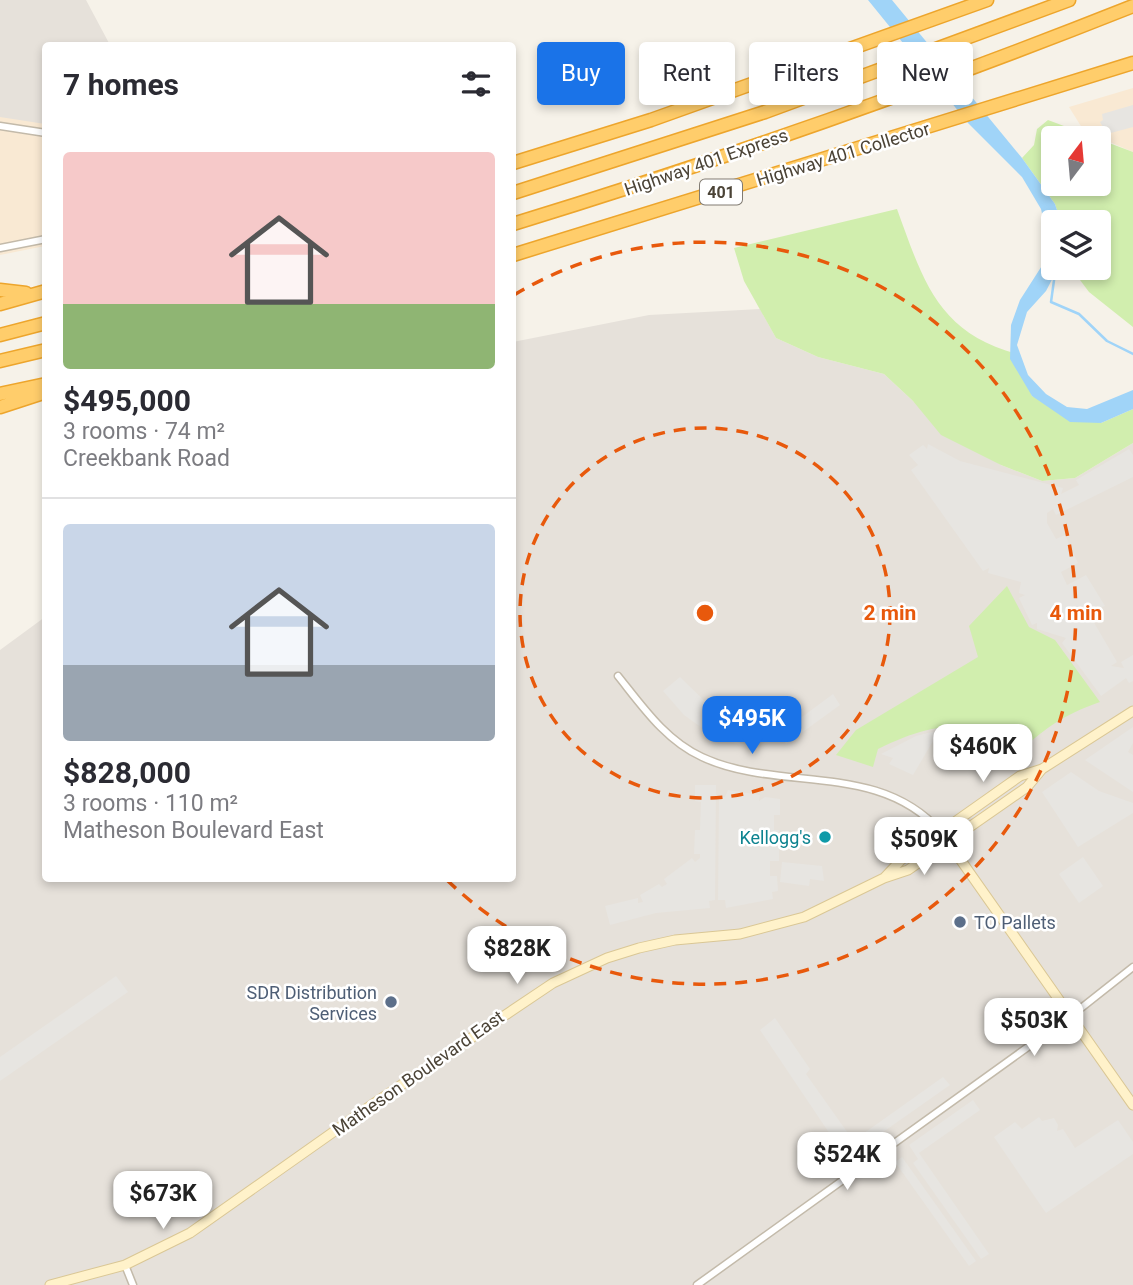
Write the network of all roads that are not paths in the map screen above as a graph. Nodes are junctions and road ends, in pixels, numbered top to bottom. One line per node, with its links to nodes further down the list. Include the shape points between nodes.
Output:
1 (987, 0): 7 (highway, via 651,120)
2 (1069, 0): 8 (highway, Highway 401 Express, via 765,112)
3 (1133, 6): 9 (highway, Highway 401 Express / 401, via 988,63 659,180)
4 (1133, 63): 12 (highway, Highway 401 Collector / 401)
5 (0, 126): 6 (street)
6 (42, 132)
7 (516, 162)
8 (516, 192)
9 (516, 223)
10 (42, 240): 11 (street)
11 (0, 248)
12 (516, 254)
13 (0, 290): 14 (highway)
14 (40, 292): 15 (highway)
15 (0, 304)
16 (42, 324): 17 (highway)
17 (0, 335)
18 (42, 351): 19 (highway)
19 (0, 361)
20 (42, 385): 22 (highway)
21 (42, 393): 23 (highway)
22 (0, 394)
23 (0, 407)
24 (618, 676): 27 (street, via 658,725 702,758 743,769 857,785 918,809)
25 (1133, 710): 26 (street, Matheson Boulevard East)
26 (1042, 769): 27 (street, Matheson Boulevard East, via 1020,776); 28 (street, Matheson Boulevard East, via 1027,787)
27 (941, 832): 28 (street); 29 (street, Matheson Boulevard East)
28 (949, 843): 29 (street, Matheson Boulevard East, via 908,870); 31 (street)
29 (884, 878): 33 (street, Matheson Boulevard East, via 771,928 639,948 552,982 201,1226)
30 (1133, 967): 31 (street)
31 (1071, 1016): 32 (street); 36 (street)
32 (1133, 1105)
33 (125, 1265): 34 (street, Matheson Boulevard East); 35 (street)
34 (50, 1285)
35 (133, 1285)
36 (697, 1285)

